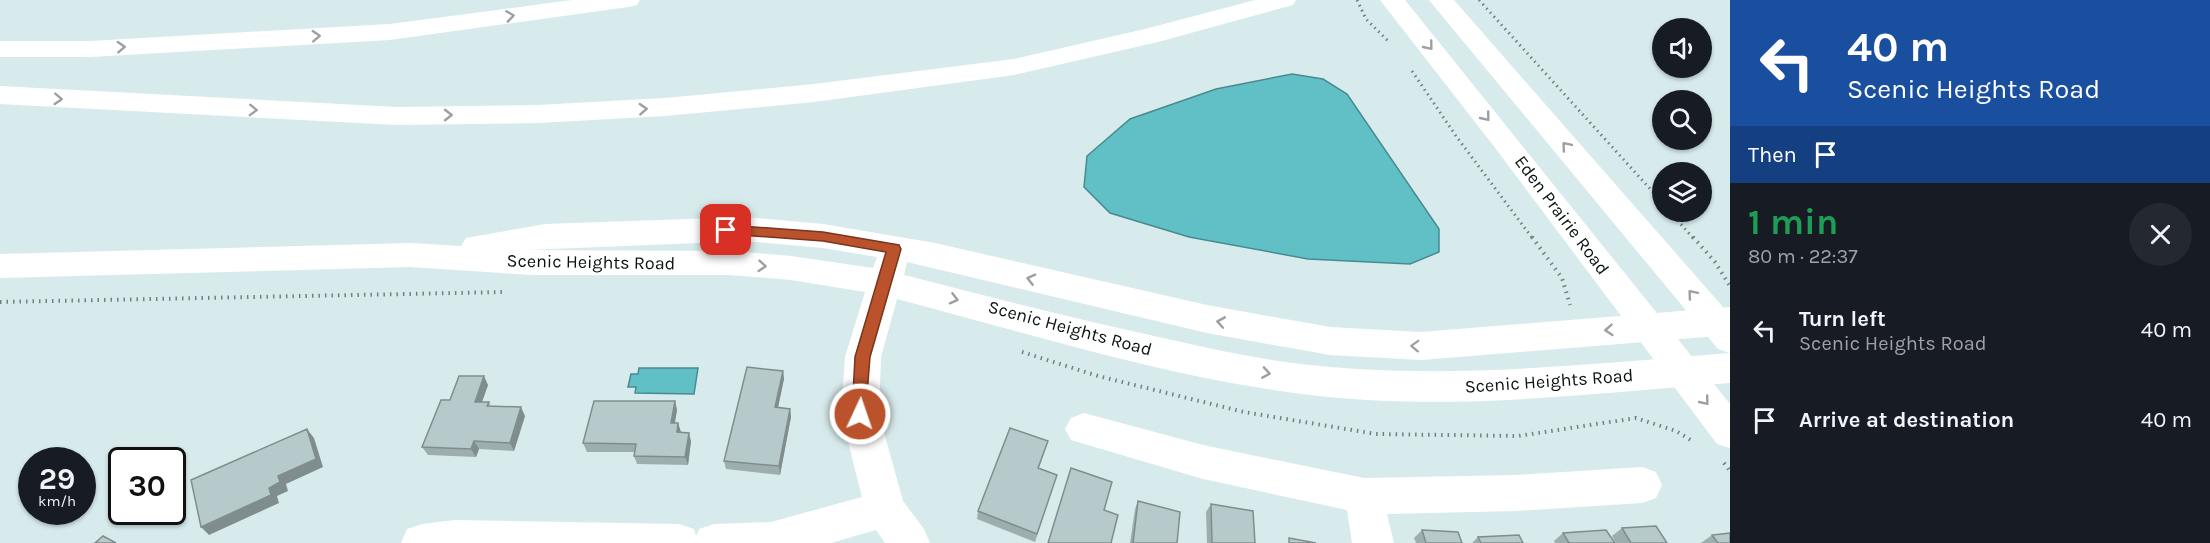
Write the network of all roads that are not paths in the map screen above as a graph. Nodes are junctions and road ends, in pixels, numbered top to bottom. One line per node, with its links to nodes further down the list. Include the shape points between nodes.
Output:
1 (628, 0): 5 (main road, one-way to 1, via 90,49 390,32)
2 (1284, 0): 6 (main road, one-way to 2, via 397,116 665,108 1014,67)
3 (1392, 0): 9 (main road, Eden Prairie Road, one-way to 9)
4 (1441, 0): 10 (main road, one-way to 4)
5 (0, 49)
6 (0, 95)
7 (0, 266): 8 (main road, Scenic Heights Road, via 410,255 532,264)
8 (890, 266): 9 (main road, Scenic Heights Road, one-way to 8, via 1421,346 1330,341 1207,319 934,255); 12 (main road, Scenic Heights Road, one-way to 12, via 1111,341 1300,379 1466,387); 17 (main road, via 863,357 860,414)
9 (1648, 327): 10 (main road, Scenic Heights Road); 12 (main road, Eden Prairie Road)
10 (1725, 327)
11 (1730, 368): 12 (main road, Scenic Heights Road)
12 (1680, 370): 14 (main road, Eden Prairie Road, one-way to 14)
13 (1084, 429): 16 (main road, via 1203,462)
14 (1730, 432)
15 (1641, 485): 16 (main road, via 1516,494)
16 (1364, 496): 22 (main road)
17 (885, 509): 20 (main road, via 771,541); 21 (main road)
18 (422, 543): 19 (main road, via 455,539)
19 (679, 543)
20 (714, 543)
21 (909, 543)
22 (1373, 543)

